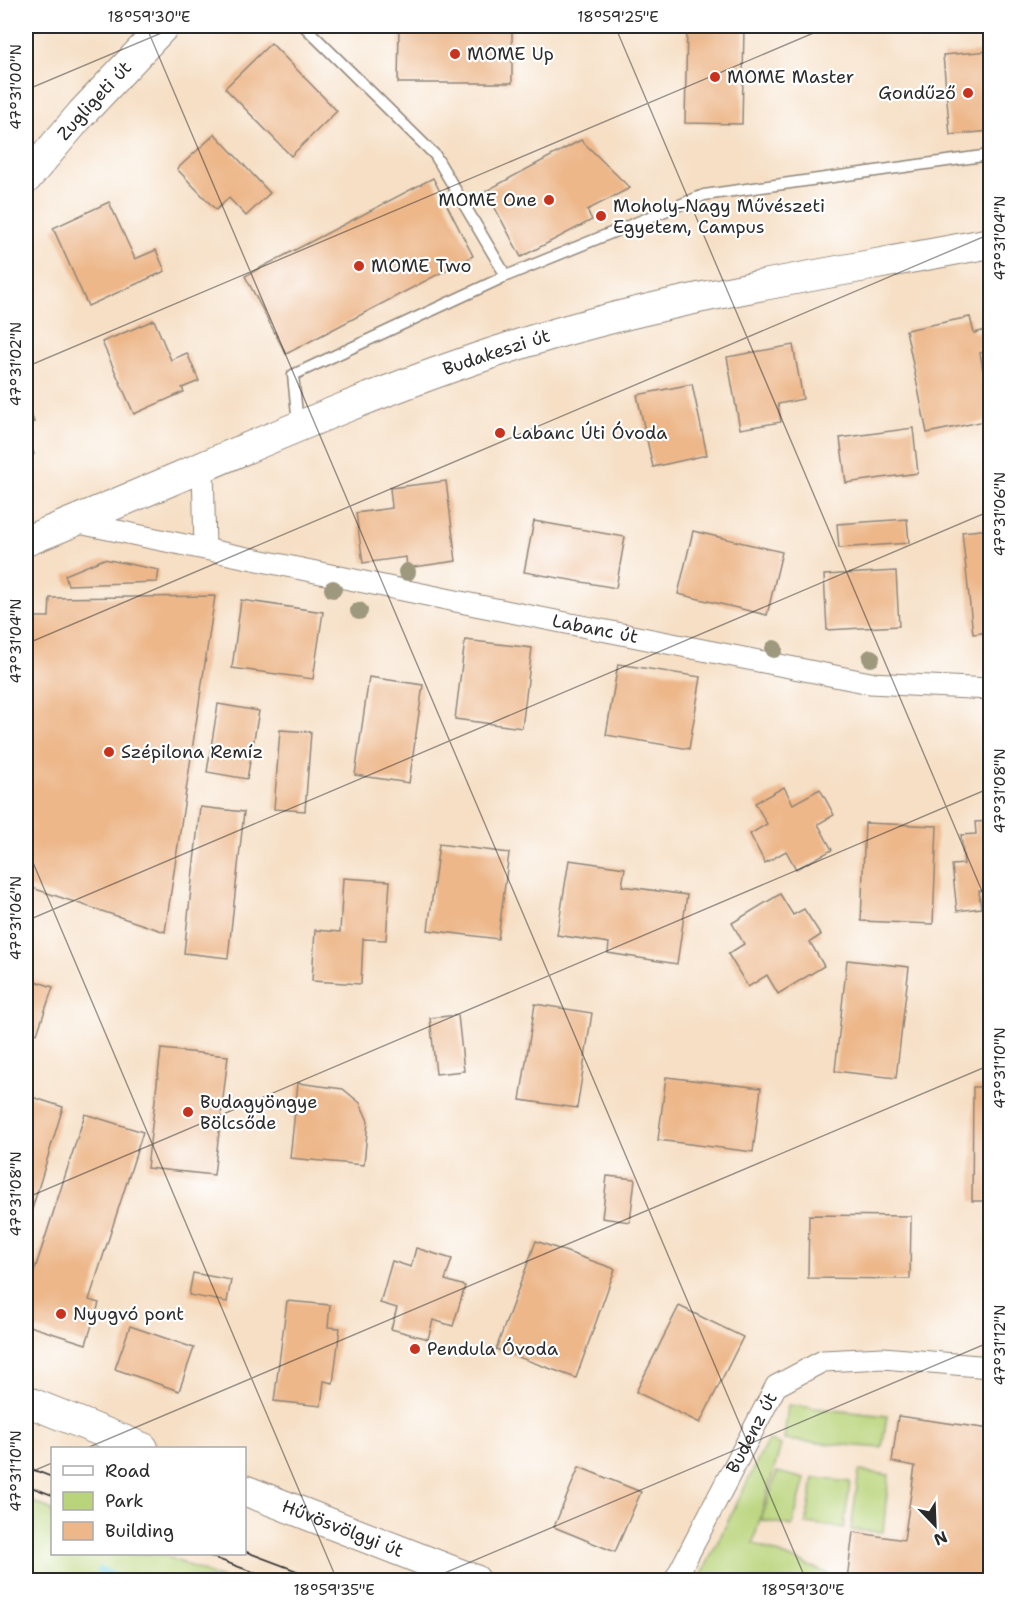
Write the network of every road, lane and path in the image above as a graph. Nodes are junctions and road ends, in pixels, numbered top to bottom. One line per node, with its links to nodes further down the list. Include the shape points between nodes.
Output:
1 (164, 26): 4 (main road, Zugligeti út)
2 (304, 26): 6 (lane, via 435,155)
3 (990, 155): 6 (lane, via 704,195)
4 (26, 179)
5 (990, 243): 7 (main road, Budakeszi út, via 613,317 508,348)
6 (506, 276): 7 (lane, via 293,375)
7 (298, 428): 8 (main road, Budakeszi út)
8 (203, 468): 9 (main road, Budakeszi út); 11 (street)
9 (74, 522): 10 (main road, Budakeszi út); 11 (street, Labanc út)
10 (26, 541)
11 (205, 548): 12 (street, Labanc út, via 870,682)
12 (990, 689)
13 (990, 1367): 18 (street, Budenz út, via 883,1358 823,1361 776,1386)
14 (26, 1401): 15 (main road)
15 (138, 1447)
16 (246, 1491): 17 (main road, Hűvösvölgyi út)
17 (475, 1581)
18 (675, 1581)

